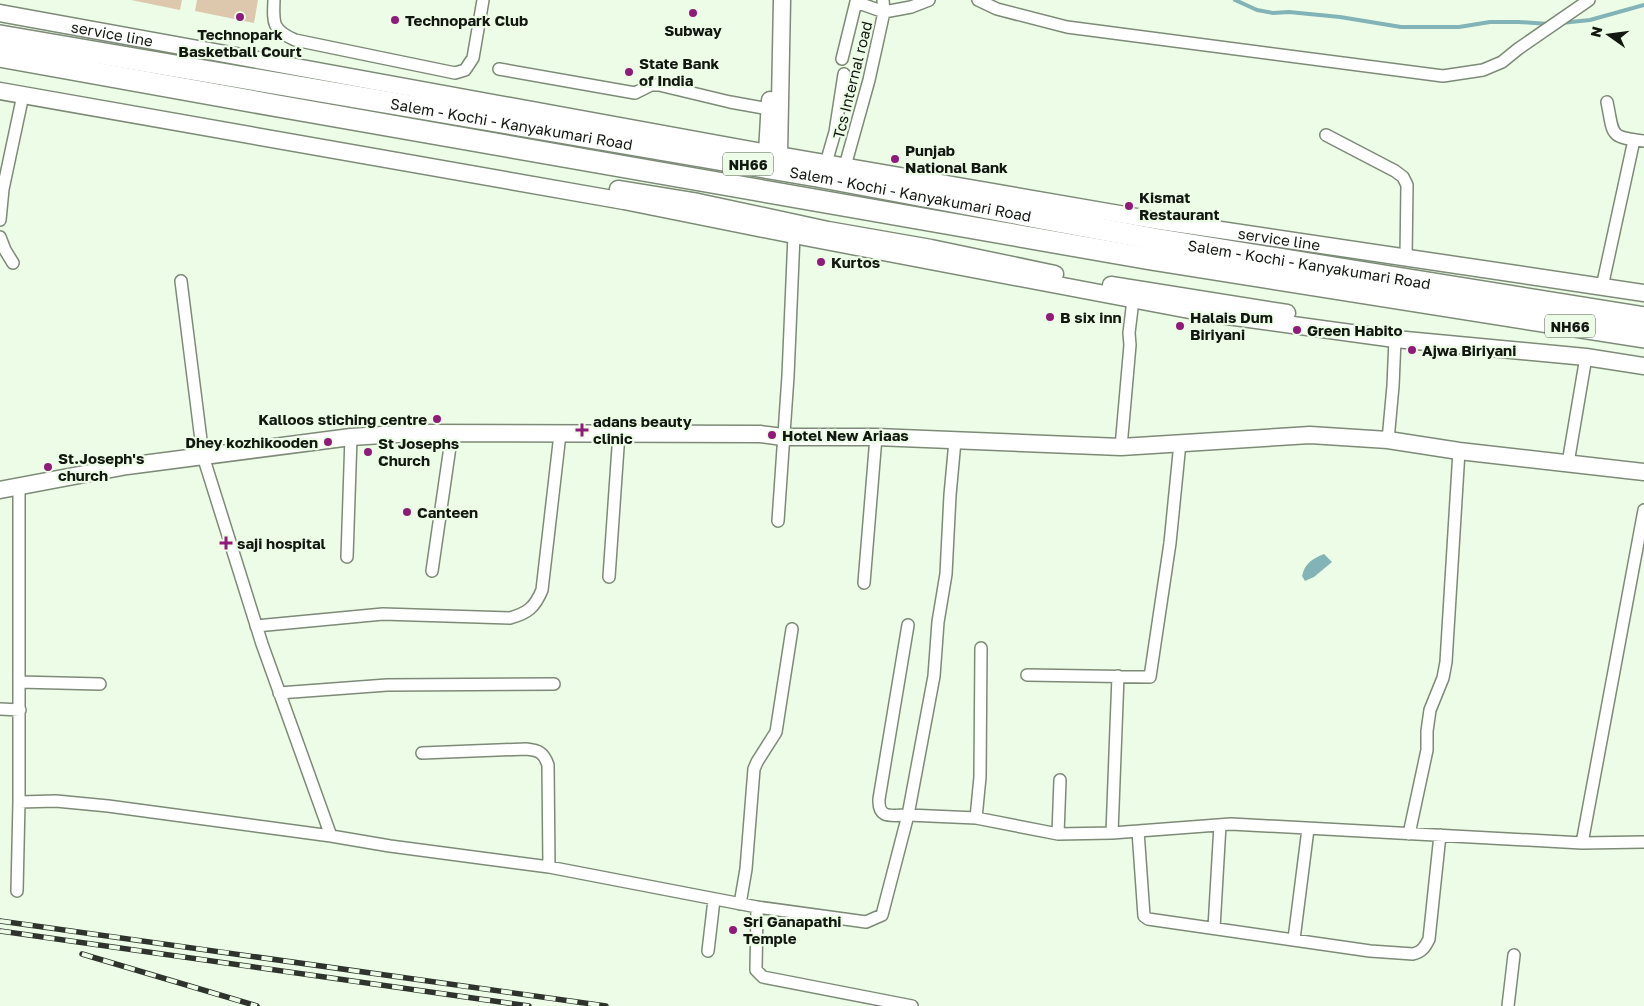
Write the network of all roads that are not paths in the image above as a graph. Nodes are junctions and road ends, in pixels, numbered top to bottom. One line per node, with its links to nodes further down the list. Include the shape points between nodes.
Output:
1 (274, 0): 2 (street, via 273,20 279,32 292,39 457,73 465,70 473,58)
2 (483, 0)
3 (773, 0): 21 (main road)
4 (782, 0): 24 (main road)
5 (929, 0): 9 (street, via 911,8)
6 (978, 0): 8 (street, via 997,9 1067,27 1443,76 1483,70 1502,62)
7 (856, 1): 9 (street); 14 (street)
8 (1586, 2)
9 (884, 6): 26 (street, Tcs Internal road, via 870,80)
10 (0, 13): 24 (main road, service line)
11 (0, 22): 27 (main road, via 245,68 1004,200)
12 (0, 36): 37 (highway, Salem - Kochi - Kanyakumari Road / NH66, via 808,174)
13 (0, 56): 37 (highway, Salem - Kochi - Kanyakumari Road / NH66, via 1151,259)
14 (842, 59)
15 (499, 69): 21 (street, via 635,93 651,85 660,85)
16 (844, 74): 25 (street, via 835,132)
17 (0, 82): 39 (main road, via 82,94 314,139 698,202 1106,284 1350,323)
18 (0, 91): 19 (main road)
19 (23, 95): 28 (street, via 3,189); 29 (main road, via 614,199)
20 (1607, 102): 23 (street, via 1613,131 1618,136)
21 (769, 109): 24 (main road)
22 (1326, 135): 31 (street, via 1403,177 1407,186)
23 (1639, 140): 34 (street)
24 (773, 154): 25 (main road, service line)
25 (826, 163): 26 (main road, service line)
26 (845, 166): 27 (main road, service line)
27 (1018, 197): 31 (main road, service line)
28 (0, 220)
29 (794, 235): 36 (main road); 48 (street)
30 (0, 237): 32 (street)
31 (1406, 258): 34 (main road, service line)
32 (13, 263)
33 (182, 281): 55 (street)
34 (1602, 287): 35 (main road, service line)
35 (1644, 294)
36 (1134, 300): 39 (main road); 53 (street)
37 (1496, 304): 38 (highway, Salem - Kochi - Kanyakumari Road / NH66); 40 (highway, Salem - Kochi - Kanyakumari Road / NH66)
38 (1644, 318)
39 (1372, 336): 41 (main road)
40 (1644, 337)
41 (1395, 339): 42 (main road); 50 (street)
42 (1586, 357): 43 (main road); 56 (street)
43 (1644, 366)
44 (452, 433): 46 (main road); 47 (main road); 63 (street)
45 (620, 433): 46 (main road); 48 (main road); 64 (street)
46 (560, 434): 67 (street, via 542,590 537,603 529,610 510,618 383,614)
47 (351, 437): 55 (main road); 62 (street)
48 (783, 437): 49 (main road); 61 (street)
49 (876, 437): 51 (main road); 65 (street)
50 (1388, 440): 52 (main road, via 1310,435); 54 (main road)
51 (955, 442): 53 (main road); 81 (street, via 946,574 934,676)
52 (1180, 443): 53 (main road); 71 (street, via 1170,543 1150,677)
53 (1121, 447)
54 (1459, 451): 56 (main road); 88 (street, via 1446,662 1430,710 1427,750)
55 (203, 456): 58 (main road, via 127,466); 67 (street)
56 (1568, 463): 57 (main road)
57 (1644, 472)
58 (19, 487): 59 (main road); 72 (street)
59 (0, 490)
60 (1644, 510): 92 (street)
61 (778, 521)
62 (347, 557)
63 (432, 571)
64 (609, 576)
65 (864, 583)
66 (908, 625): 81 (street, via 879,804 881,812 886,815)
67 (256, 626): 75 (street)
68 (792, 629): 96 (street, via 776,732 754,769)
69 (981, 648): 82 (street, via 980,777)
70 (1027, 675): 71 (street)
71 (1118, 676): 86 (street)
72 (19, 682): 73 (street); 77 (street)
73 (100, 684)
74 (554, 684): 75 (street, via 387,686)
75 (279, 692): 89 (street)
76 (0, 709): 77 (street)
77 (20, 710): 80 (street)
78 (422, 753): 93 (street, via 526,749 541,752 548,765)
79 (1060, 780): 87 (street)
80 (19, 802): 89 (street, via 56,801 108,806); 94 (street)
81 (908, 815): 82 (street); 97 (street, via 882,915 866,922)
82 (976, 818): 87 (street)
83 (1220, 825): 84 (street); 85 (street); 98 (street)
84 (1308, 828): 88 (street); 99 (street)
85 (1138, 831): 86 (street); 98 (street, via 1144,916)
86 (1112, 833): 87 (street)
87 (1058, 834)
88 (1409, 834): 90 (street)
89 (331, 836): 93 (street)
90 (1440, 836): 92 (street); 99 (street, via 1428,938 1418,953)
91 (1644, 842): 92 (street)
92 (1582, 843)
93 (550, 868): 95 (street)
94 (18, 891)
95 (714, 900): 96 (street); 100 (street)
96 (740, 904): 97 (street)
97 (757, 907): 102 (street, via 756,970 764,977)
98 (1214, 928): 99 (street)
99 (1294, 940)
100 (708, 951)
101 (1514, 955): 103 (street)
102 (912, 1006)
103 (1508, 1006)

